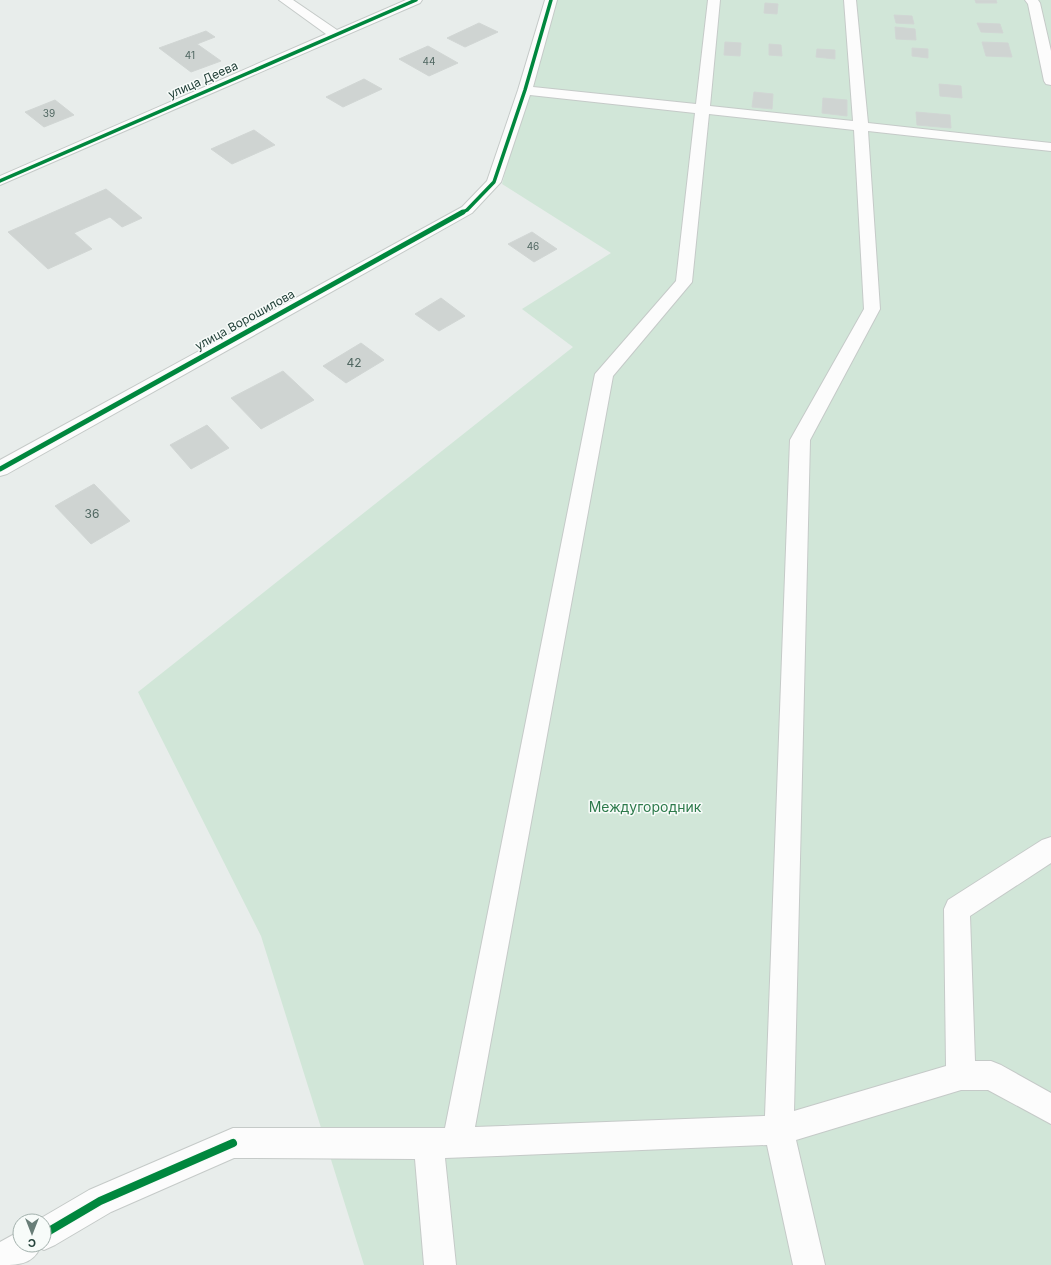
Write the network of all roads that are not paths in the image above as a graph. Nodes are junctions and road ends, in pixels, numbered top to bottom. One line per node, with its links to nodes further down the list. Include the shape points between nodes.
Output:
1 (285, 0): 7 (street)
2 (416, 0): 7 (street, улица Деева)
3 (551, 0): 9 (street)
4 (714, 0): 10 (street)
5 (850, 0): 11 (street)
6 (1031, 0): 8 (street, via 1034,3)
7 (334, 34): 13 (street, улица Деева)
8 (1051, 81)
9 (524, 90): 10 (street); 14 (street, улица Ворошилова, via 494,182 467,210)
10 (704, 110): 11 (street); 19 (street, via 684,282 604,374)
11 (861, 128): 12 (street); 18 (street, via 872,309 800,440)
12 (1051, 147)
13 (0, 181)
14 (0, 469)
15 (1051, 849): 16 (street, via 957,909)
16 (961, 1076): 17 (street, via 991,1075); 18 (street)
17 (1051, 1109)
18 (779, 1130): 19 (street); 24 (street)
19 (443, 1143): 20 (street, via 233,1143 100,1201); 23 (street)
20 (52, 1229)
21 (12, 1253): 22 (street)
22 (0, 1260)
23 (440, 1265)
24 (809, 1265)

